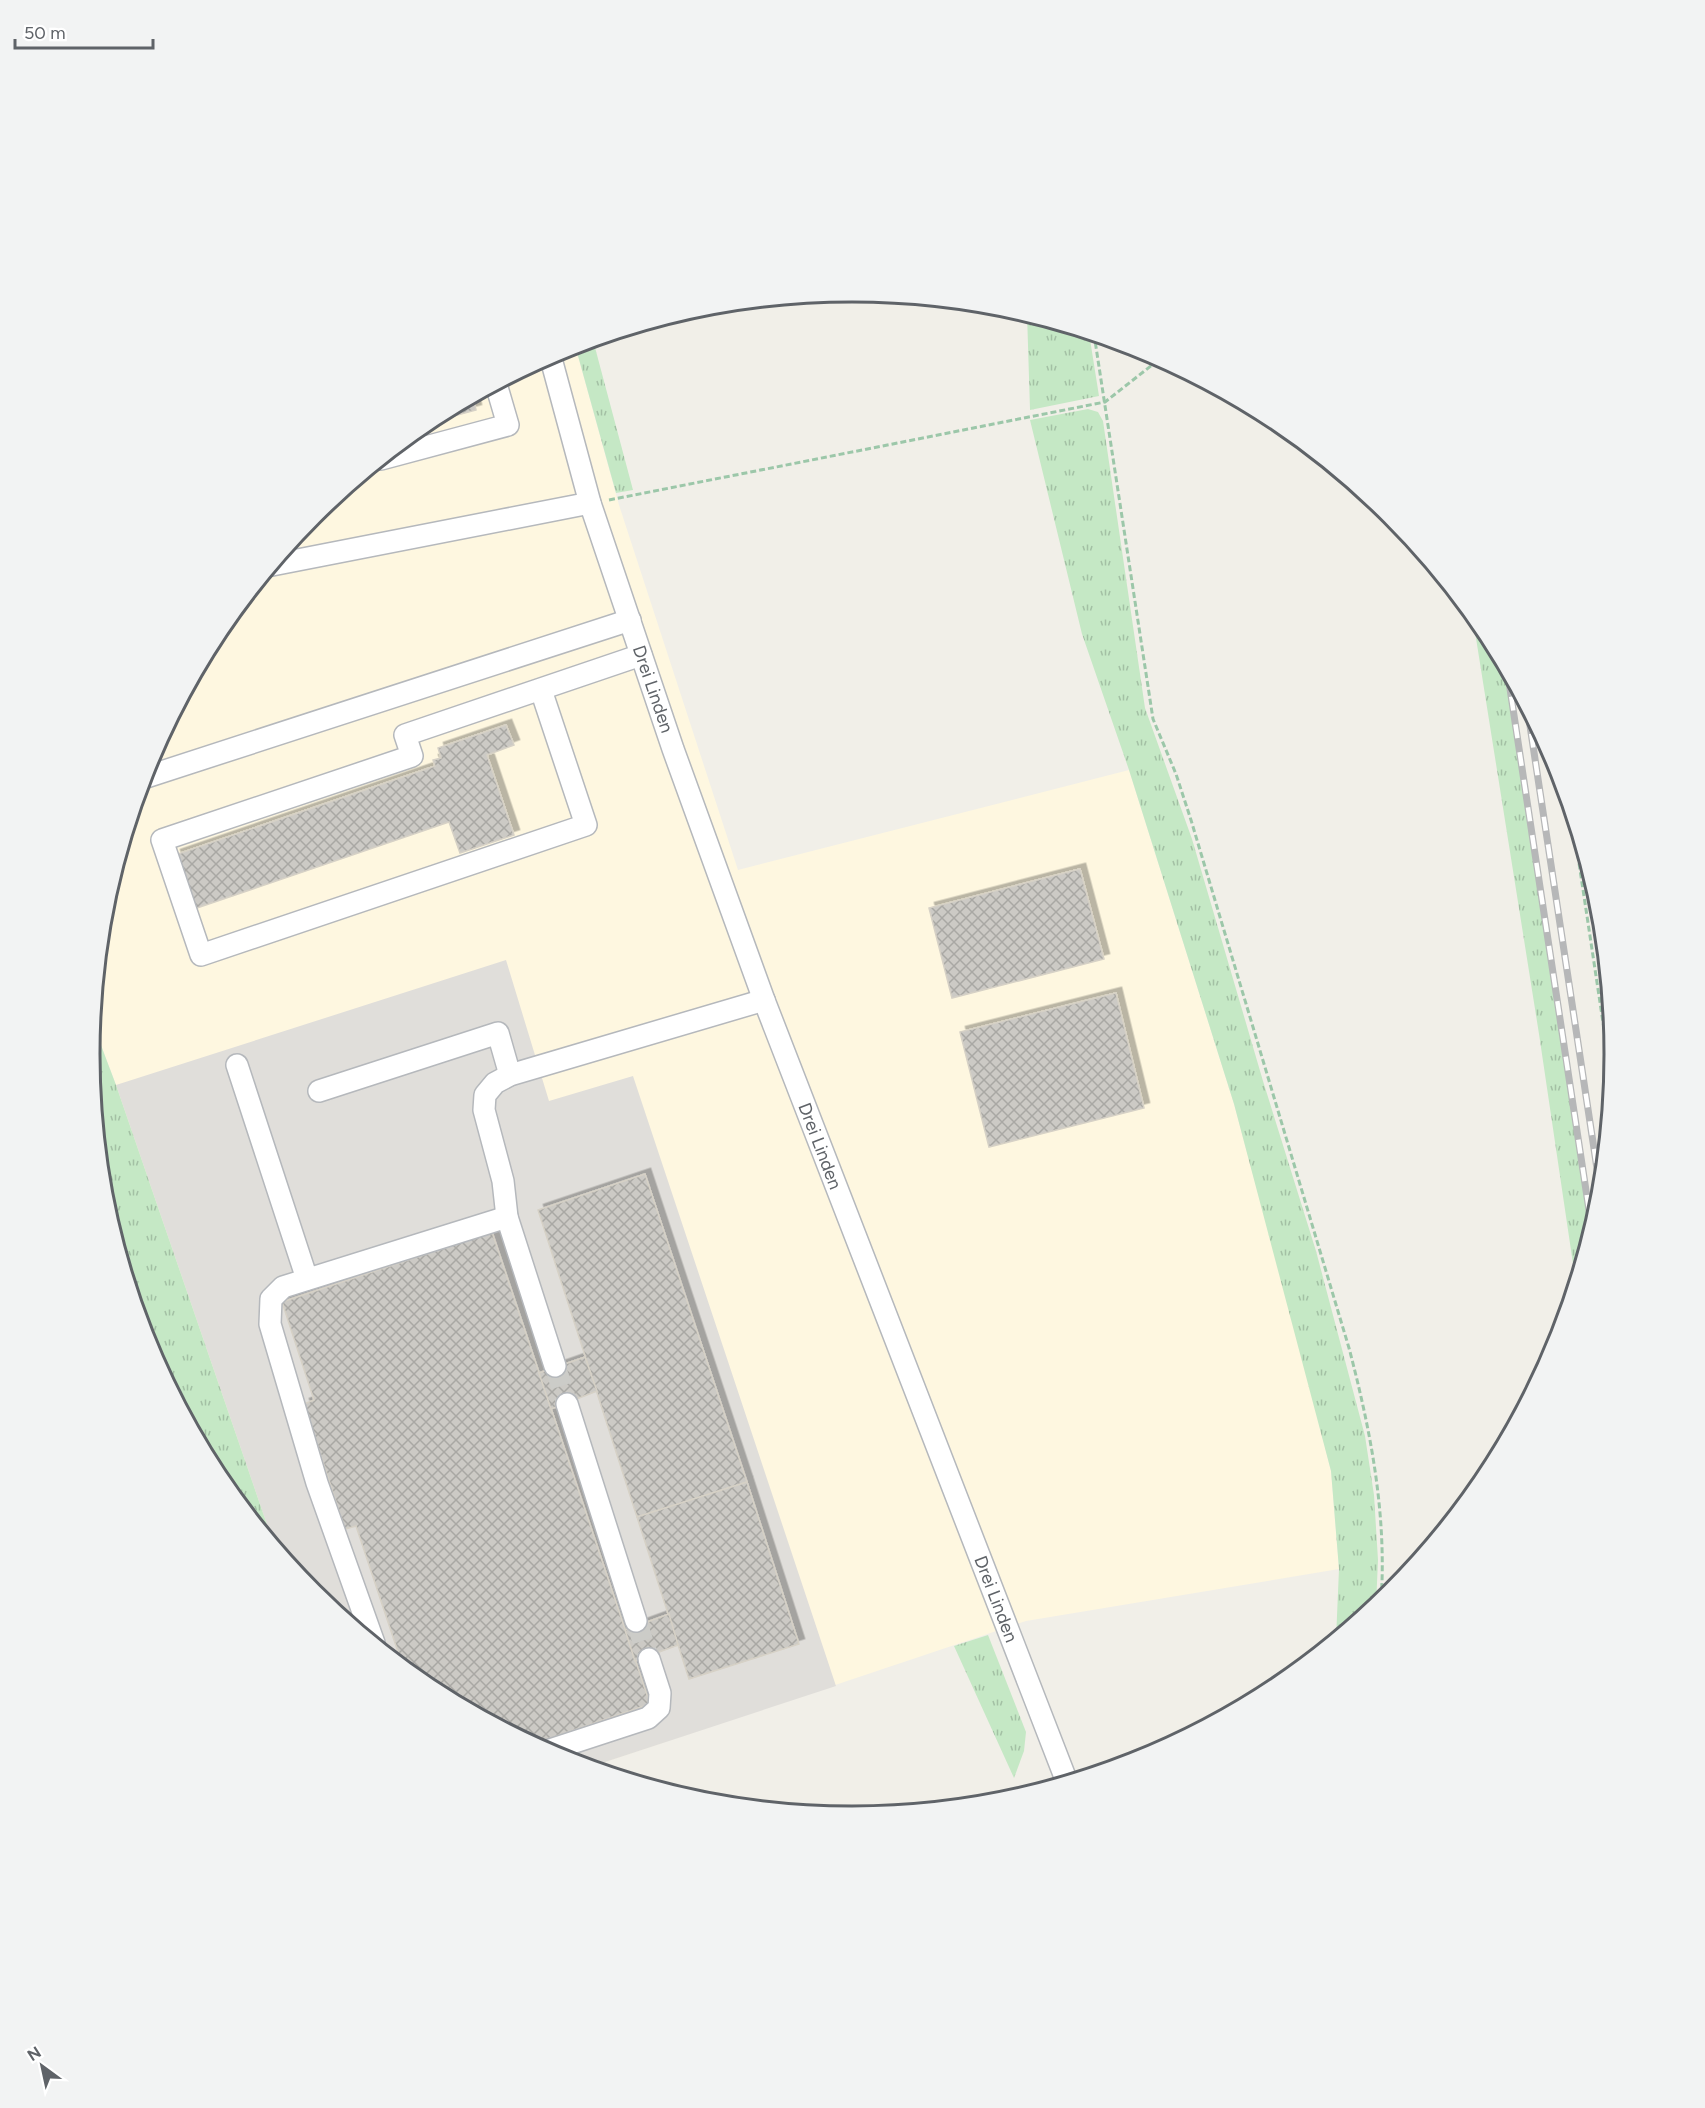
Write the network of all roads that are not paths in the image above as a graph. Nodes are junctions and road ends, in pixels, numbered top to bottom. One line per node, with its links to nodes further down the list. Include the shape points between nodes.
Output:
1 (552, 365): 4 (street, Drei Linden)
2 (498, 392): 3 (street, via 508,425)
3 (399, 454)
4 (590, 503): 5 (street); 6 (street, Drei Linden)
5 (283, 563)
6 (630, 620): 7 (street, Drei Linden); 9 (street)
7 (641, 655): 8 (street); 10 (street, Drei Linden)
8 (541, 690): 8 (street, via 405,735 412,756 162,840 201,955 586,825)
9 (155, 774)
10 (764, 1000): 12 (street); 22 (street, Drei Linden)
11 (237, 1065): 15 (street)
12 (510, 1076): 13 (street, via 498,1034); 14 (street, via 495,1083 485,1095 484,1110 503,1180)
13 (319, 1091)
14 (507, 1217): 15 (street); 16 (street)
15 (307, 1279): 19 (street, via 283,1287 271,1299 270,1324 317,1484)
16 (555, 1366)
17 (567, 1404): 18 (street)
18 (636, 1621)
19 (370, 1630)
20 (649, 1659): 21 (street, via 660,1693 659,1708 648,1718)
21 (560, 1747)
22 (1064, 1775)

